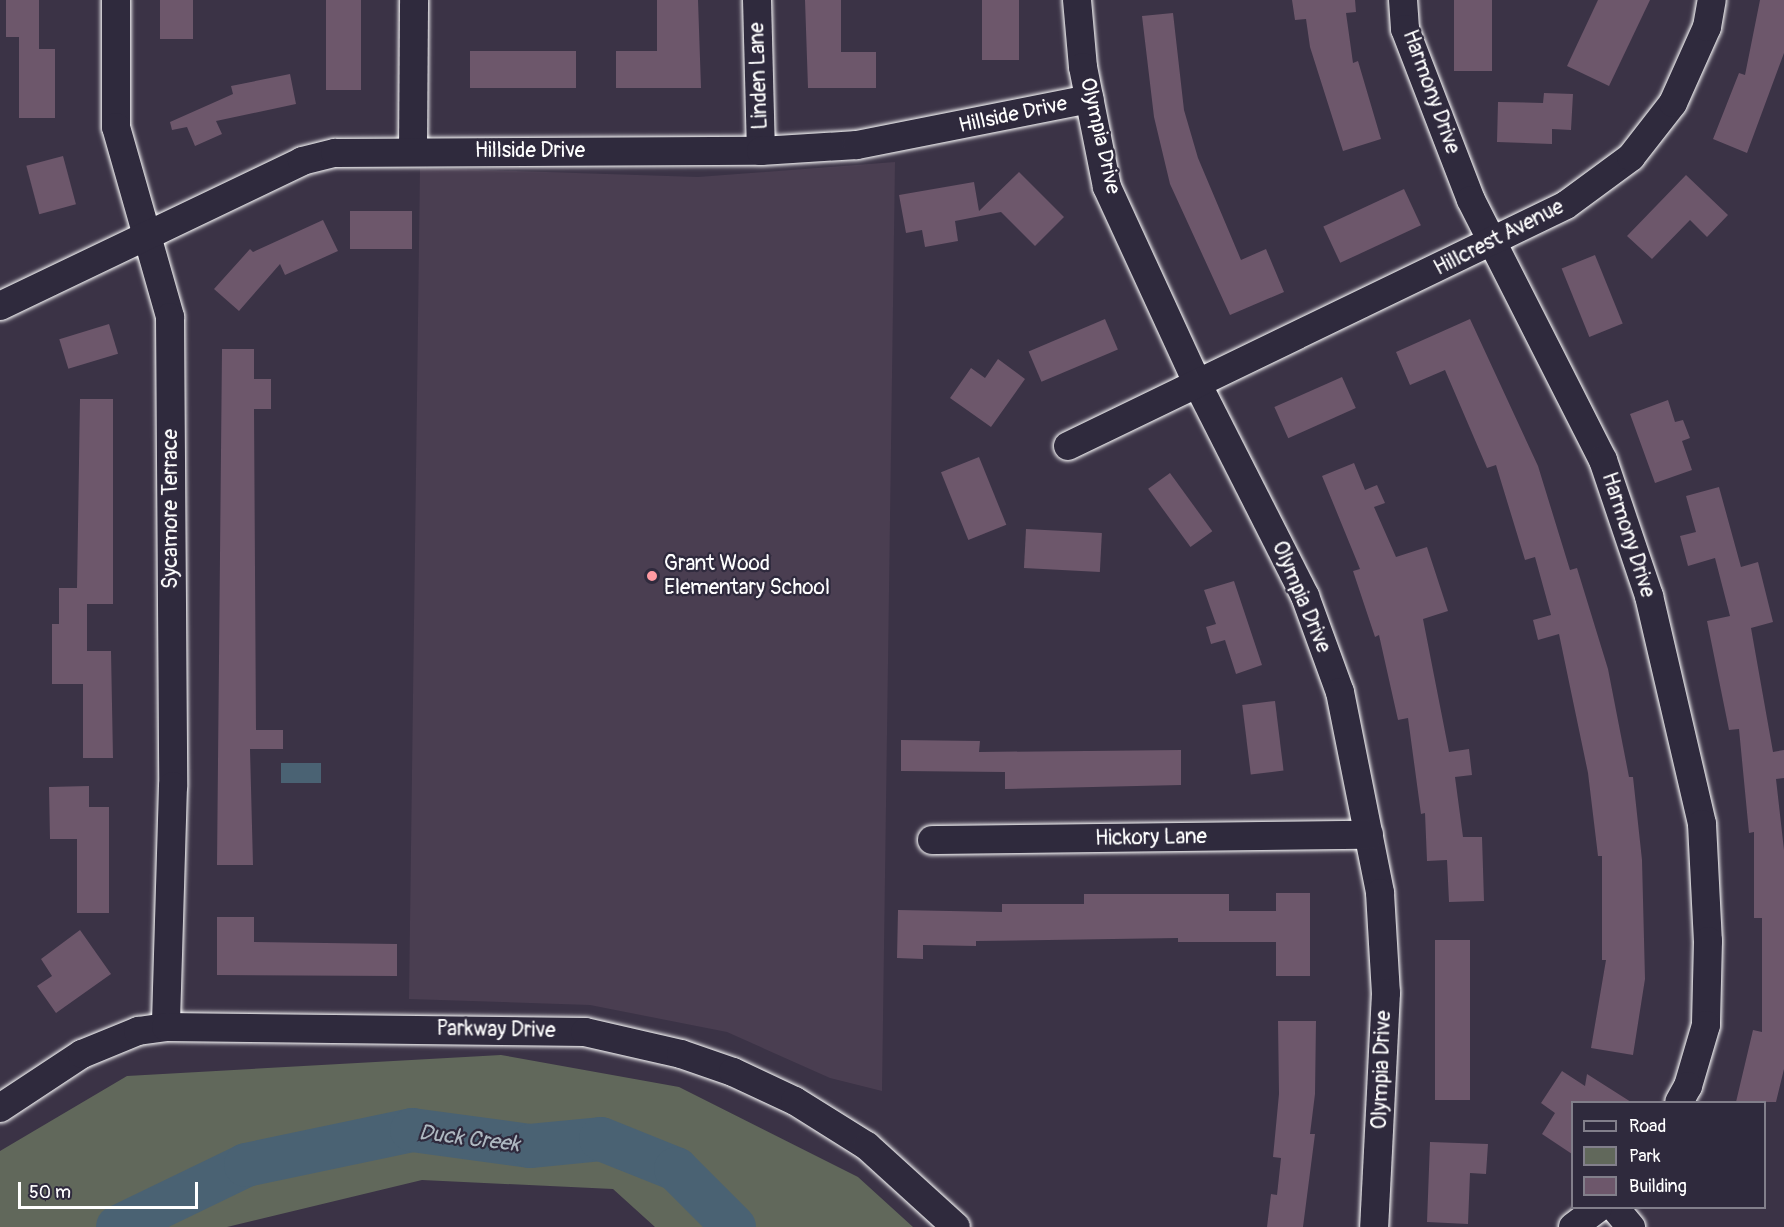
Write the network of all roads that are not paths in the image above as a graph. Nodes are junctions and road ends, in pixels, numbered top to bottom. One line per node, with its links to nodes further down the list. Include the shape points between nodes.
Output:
1 (116, 0): 10 (street, Sycamore Terrace, via 116,127)
2 (414, 0): 8 (street)
3 (757, 0): 9 (street, Linden Lane)
4 (1077, 0): 7 (street, Olympia Drive)
5 (1403, 0): 11 (street, Harmony Drive, via 1405,29 1472,200)
6 (1712, 0): 11 (street, Hillcrest Avenue, via 1707,27 1673,104 1631,157 1566,205)
7 (1090, 99): 9 (street, Hillside Drive, via 896,140); 13 (street, Olympia Drive, via 1107,187)
8 (413, 151): 9 (street, Hillside Drive); 10 (street, Hillside Drive, via 335,153 302,161)
9 (761, 151)
10 (144, 234): 12 (street, Hillside Drive); 17 (street, Sycamore Terrace, via 170,317 173,786)
11 (1493, 243): 13 (street, Hillcrest Avenue); 18 (street, Harmony Drive, via 1603,460 1649,596 1702,824 1708,941 1706,1025 1688,1086)
12 (0, 306)
13 (1198, 384): 14 (street, Hillcrest Avenue); 15 (street, Olympia Drive, via 1305,596 1340,692)
14 (1068, 446)
15 (1369, 835): 16 (street, Hickory Lane); 23 (street, Olympia Drive, via 1380,893 1386,993)
16 (932, 840)
17 (166, 1027): 19 (street, Parkway Drive, via 138,1031 82,1054); 22 (street, Parkway Drive, via 513,1029 585,1032 639,1042 733,1072 795,1101 867,1146)
18 (1679, 1101)
19 (0, 1108)
20 (1597, 1209): 24 (street)
21 (1616, 1209): 25 (street)
22 (956, 1227)
23 (1374, 1227)
24 (1573, 1227)
25 (1631, 1227)

